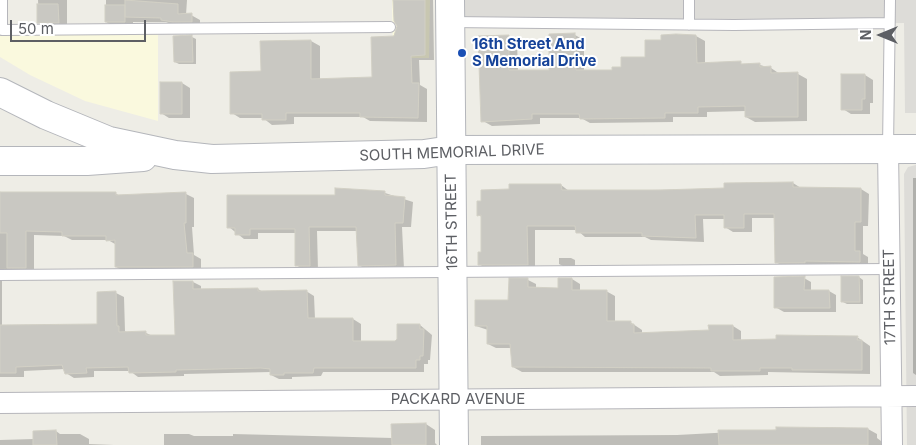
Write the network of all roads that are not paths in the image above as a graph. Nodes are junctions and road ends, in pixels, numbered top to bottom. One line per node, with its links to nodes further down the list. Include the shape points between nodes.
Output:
1 (2, 0): 7 (lane, via 2,30)
2 (688, 0): 6 (lane)
3 (890, 0): 5 (lane)
4 (450, 11): 6 (lane); 11 (main road, 16TH STREET)
5 (889, 23): 6 (lane); 9 (lane)
6 (689, 25)
7 (390, 27)
8 (0, 92): 12 (main road, SOUTH MEMORIAL DRIVE, via 109,141)
9 (888, 149): 10 (main road, SOUTH MEMORIAL DRIVE); 11 (main road, SOUTH MEMORIAL DRIVE); 15 (street, 17TH STREET)
10 (916, 149)
11 (451, 150): 12 (main road, SOUTH MEMORIAL DRIVE, via 424,154 257,160 212,160); 14 (main road, 16TH STREET)
12 (175, 155): 13 (main road, via 87,161)
13 (0, 161)
14 (452, 270): 15 (lane); 16 (lane); 19 (main road, 16TH STREET)
15 (890, 270): 17 (street, 17TH STREET)
16 (0, 275)
17 (891, 395): 18 (street, PACKARD AVENUE); 19 (street, PACKARD AVENUE); 22 (street, 17TH STREET)
18 (916, 396)
19 (454, 399): 20 (street, PACKARD AVENUE); 21 (main road, 16TH STREET)
20 (0, 403)
21 (454, 445)
22 (892, 445)

